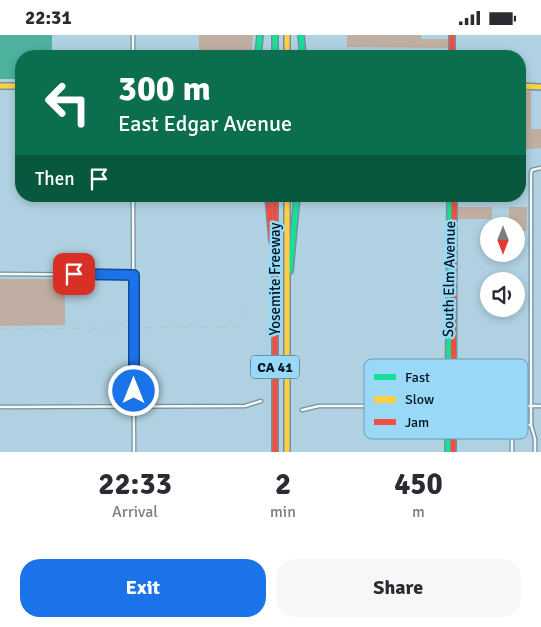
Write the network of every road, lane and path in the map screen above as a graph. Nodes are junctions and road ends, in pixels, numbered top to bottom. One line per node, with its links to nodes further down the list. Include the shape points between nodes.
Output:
1 (133, 35): 7 (street)
2 (260, 35): 8 (main road)
3 (276, 35): 9 (main road)
4 (287, 35): 10 (main road)
5 (301, 35): 11 (main road)
6 (452, 35): 12 (main road)
7 (133, 50)
8 (259, 50)
9 (276, 50)
10 (287, 50)
11 (302, 50)
12 (452, 50)
13 (0, 86): 14 (main road)
14 (15, 86)
15 (526, 87): 16 (main road)
16 (541, 87)
17 (541, 168): 34 (street, via 532,169)
18 (133, 202): 27 (street)
19 (268, 202): 28 (main road)
20 (275, 202): 28 (main road, Yosemite Freeway / CA 41)
21 (287, 202): 29 (main road, Yosemite Freeway / CA 41)
22 (296, 202): 29 (main road)
23 (450, 202): 25 (main road, South Elm Avenue)
24 (454, 202): 25 (main road, South Elm Avenue)
25 (452, 256): 30 (main road, South Elm Avenue)
26 (0, 274): 27 (street)
27 (134, 275): 37 (street)
28 (275, 282): 44 (main road, Yosemite Freeway / CA 41)
29 (287, 297): 45 (main road, Yosemite Freeway / CA 41)
30 (451, 359)
31 (260, 401): 37 (street, via 245,406)
32 (364, 406): 38 (street, via 319,406)
33 (528, 406): 34 (street)
34 (532, 406): 35 (street); 39 (street)
35 (541, 406)
36 (0, 407): 37 (street)
37 (134, 407): 43 (street)
38 (302, 410)
39 (531, 425): 49 (street)
40 (449, 439): 46 (main road, South Elm Avenue)
41 (451, 439): 47 (main road, South Elm Avenue)
42 (512, 439): 48 (street)
43 (134, 452)
44 (275, 452)
45 (287, 452)
46 (448, 452)
47 (452, 452)
48 (512, 452)
49 (535, 452)

